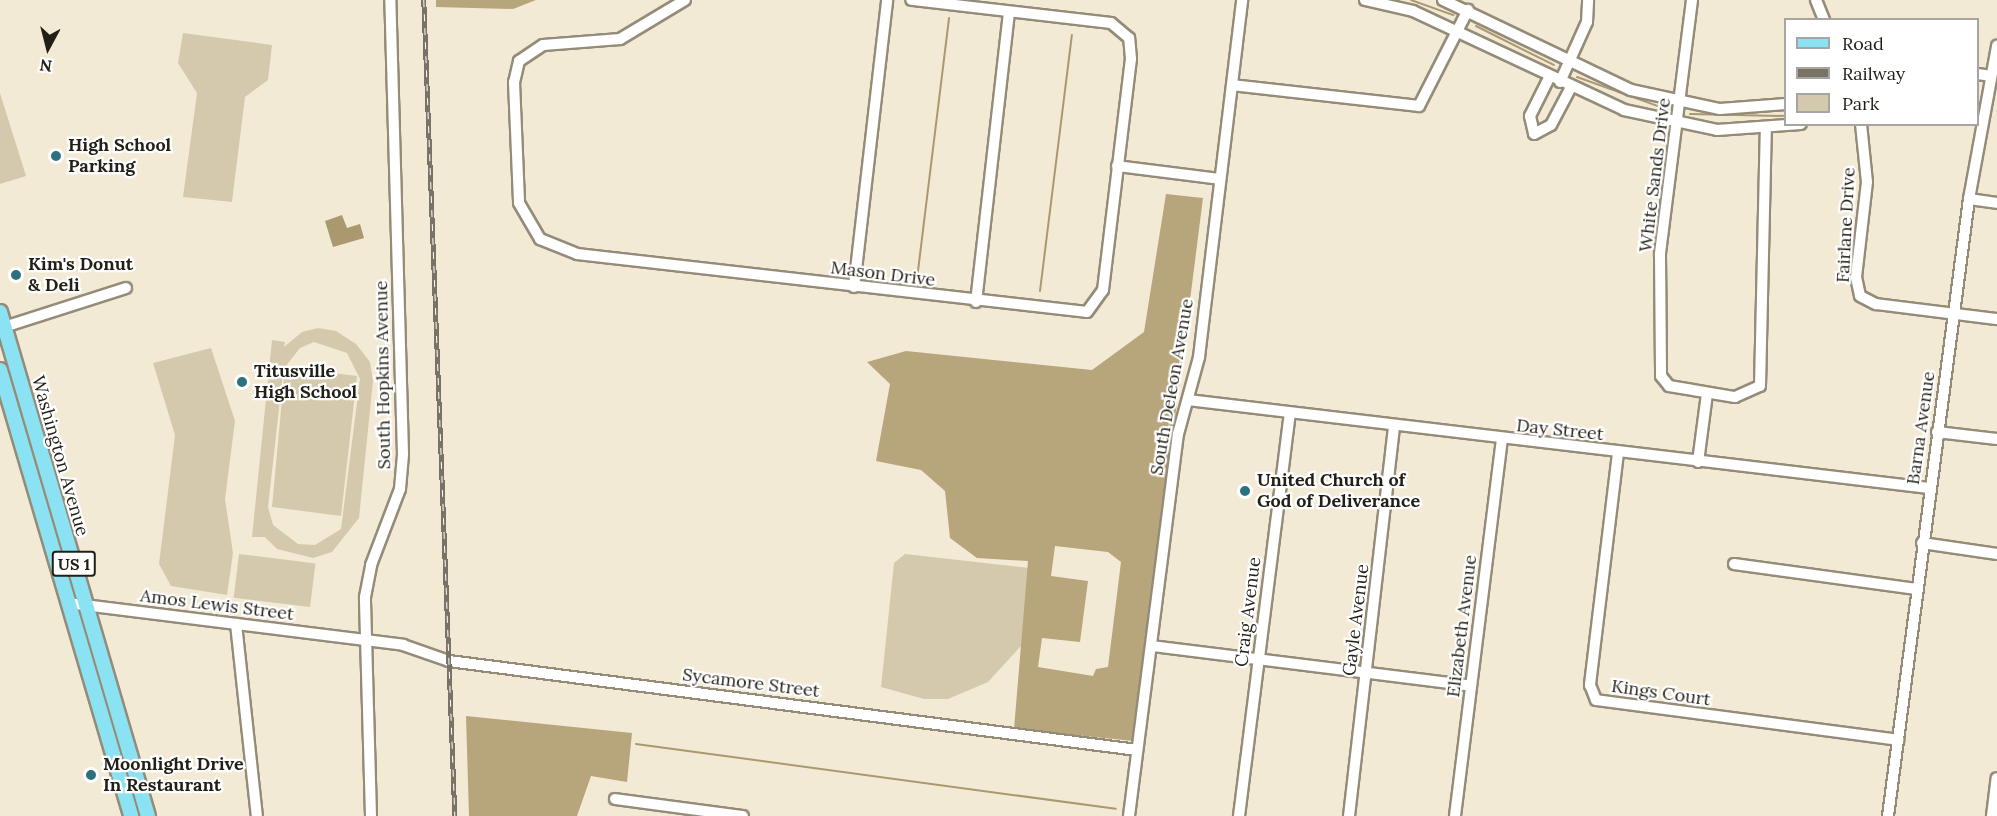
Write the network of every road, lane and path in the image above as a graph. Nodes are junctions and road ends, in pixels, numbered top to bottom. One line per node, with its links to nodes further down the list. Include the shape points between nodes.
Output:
1 (390, 0): 63 (street, South Hopkins Avenue, via 402,472 371,565)
2 (685, 0): 36 (street, Mason Drive, via 620,39 543,45 519,61 514,82 518,195 528,225 546,244 567,253)
3 (887, 0): 36 (street)
4 (911, 0): 12 (street, Mason Drive)
5 (1242, 0): 21 (street, South Deleon Avenue)
6 (1365, 0): 14 (street, via 1413,11)
7 (1443, 0): 11 (street)
8 (1588, 0): 16 (street, via 1587,22)
9 (1692, 0): 24 (street, White Sands Drive)
10 (1816, 0): 13 (street)
11 (1468, 10): 14 (street); 16 (street)
12 (1009, 13): 32 (street, Mason Drive, via 1111,23 1125,33 1132,54); 38 (street)
13 (1823, 18)
14 (1458, 30): 18 (street); 21 (street, via 1419,106)
15 (1997, 46): 20 (street, Barna Avenue)
16 (1570, 64): 19 (street); 24 (street)
17 (1979, 75): 20 (street)
18 (1550, 76): 19 (street); 22 (street, via 1530,116 1534,134 1551,125)
19 (1560, 82): 22 (street)
20 (1992, 83): 23 (street, Barna Avenue)
21 (1232, 85): 33 (street, South Deleon Avenue)
22 (1571, 87): 26 (street, via 1624,110)
23 (1982, 100): 27 (street, Barna Avenue)
24 (1680, 103): 25 (street, via 1720,109); 26 (street, White Sands Drive)
25 (1784, 104)
26 (1677, 123): 31 (street); 44 (street, White Sands Drive, via 1660,255 1661,376 1669,386)
27 (1979, 123)
28 (1789, 126): 31 (street)
29 (1861, 126): 40 (street, Fairlane Drive, via 1867,182 1856,277 1860,296 1876,304)
30 (1979, 126): 34 (street, Barna Avenue)
31 (1766, 130): 44 (street, White Sands Drive, via 1760,386 1736,397)
32 (1117, 166): 33 (street); 38 (street, Mason Drive, via 1103,290 1094,307 1075,314)
33 (1220, 178): 45 (street, South Deleon Avenue, via 1199,357)
34 (1969, 199): 35 (street); 40 (street, Barna Avenue)
35 (1997, 203)
36 (854, 287): 38 (street, Mason Drive)
37 (126, 288): 42 (street)
38 (976, 302)
39 (0, 312): 42 (main road, Washington Avenue / US 1)
40 (1955, 314): 41 (street, Fairlane Drive); 48 (street, Barna Avenue)
41 (1997, 319)
42 (2, 325): 53 (main road, Washington Avenue / US 1)
43 (0, 370): 54 (main road, Washington Avenue / US 1)
44 (1707, 394): 52 (street)
45 (1188, 400): 46 (street, Day Street); 64 (street, South Deleon Avenue, via 1178,434)
46 (1290, 413): 47 (street, Day Street); 65 (street, Craig Avenue)
47 (1394, 427): 50 (street, Day Street); 66 (street, Gayle Avenue)
48 (1937, 432): 49 (street); 55 (street, Barna Avenue)
49 (1997, 439)
50 (1502, 441): 51 (street, Day Street); 67 (street, Elizabeth Avenue)
51 (1618, 453): 52 (street, Day Street); 70 (street, Kings Court, via 1590,685 1596,700)
52 (1698, 462): 55 (street, Day Street)
53 (44, 464): 54 (main road); 61 (main road, Washington Avenue / US 1)
54 (28, 470): 60 (main road, Washington Avenue / US 1)
55 (1929, 488): 56 (street, Barna Avenue)
56 (1922, 543): 57 (street); 59 (street, Barna Avenue)
57 (1997, 554)
58 (1734, 564): 59 (street)
59 (1916, 589): 70 (street, Barna Avenue)
60 (68, 603): 61 (street, Amos Lewis Street); 69 (main road, Washington Avenue / US 1)
61 (86, 605): 62 (street, Amos Lewis Street); 68 (main road, Washington Avenue / US 1)
62 (236, 624): 63 (street, Amos Lewis Street); 77 (street)
63 (363, 640): 71 (street, Sycamore Street, via 404,645 449,661); 78 (street, South Hopkins Avenue)
64 (1152, 645): 65 (street); 71 (street, South Deleon Avenue)
65 (1259, 659): 66 (street); 81 (street, Craig Avenue)
66 (1366, 673): 67 (street); 82 (street, Gayle Avenue)
67 (1471, 686): 83 (street, Elizabeth Avenue)
68 (124, 735): 69 (main road); 76 (main road, Washington Avenue / US 1)
69 (108, 739): 75 (main road, Washington Avenue / US 1)
70 (1898, 740): 84 (street, Barna Avenue)
71 (1137, 750): 80 (street, South Deleon Avenue)
72 (1997, 778): 85 (street)
73 (615, 799): 74 (street)
74 (661, 811): 79 (street)
75 (131, 816)
76 (148, 816)
77 (257, 816)
78 (371, 816)
79 (743, 816)
80 (1129, 816)
81 (1239, 816)
82 (1349, 816)
83 (1455, 816)
84 (1888, 816)
85 (1992, 816)

